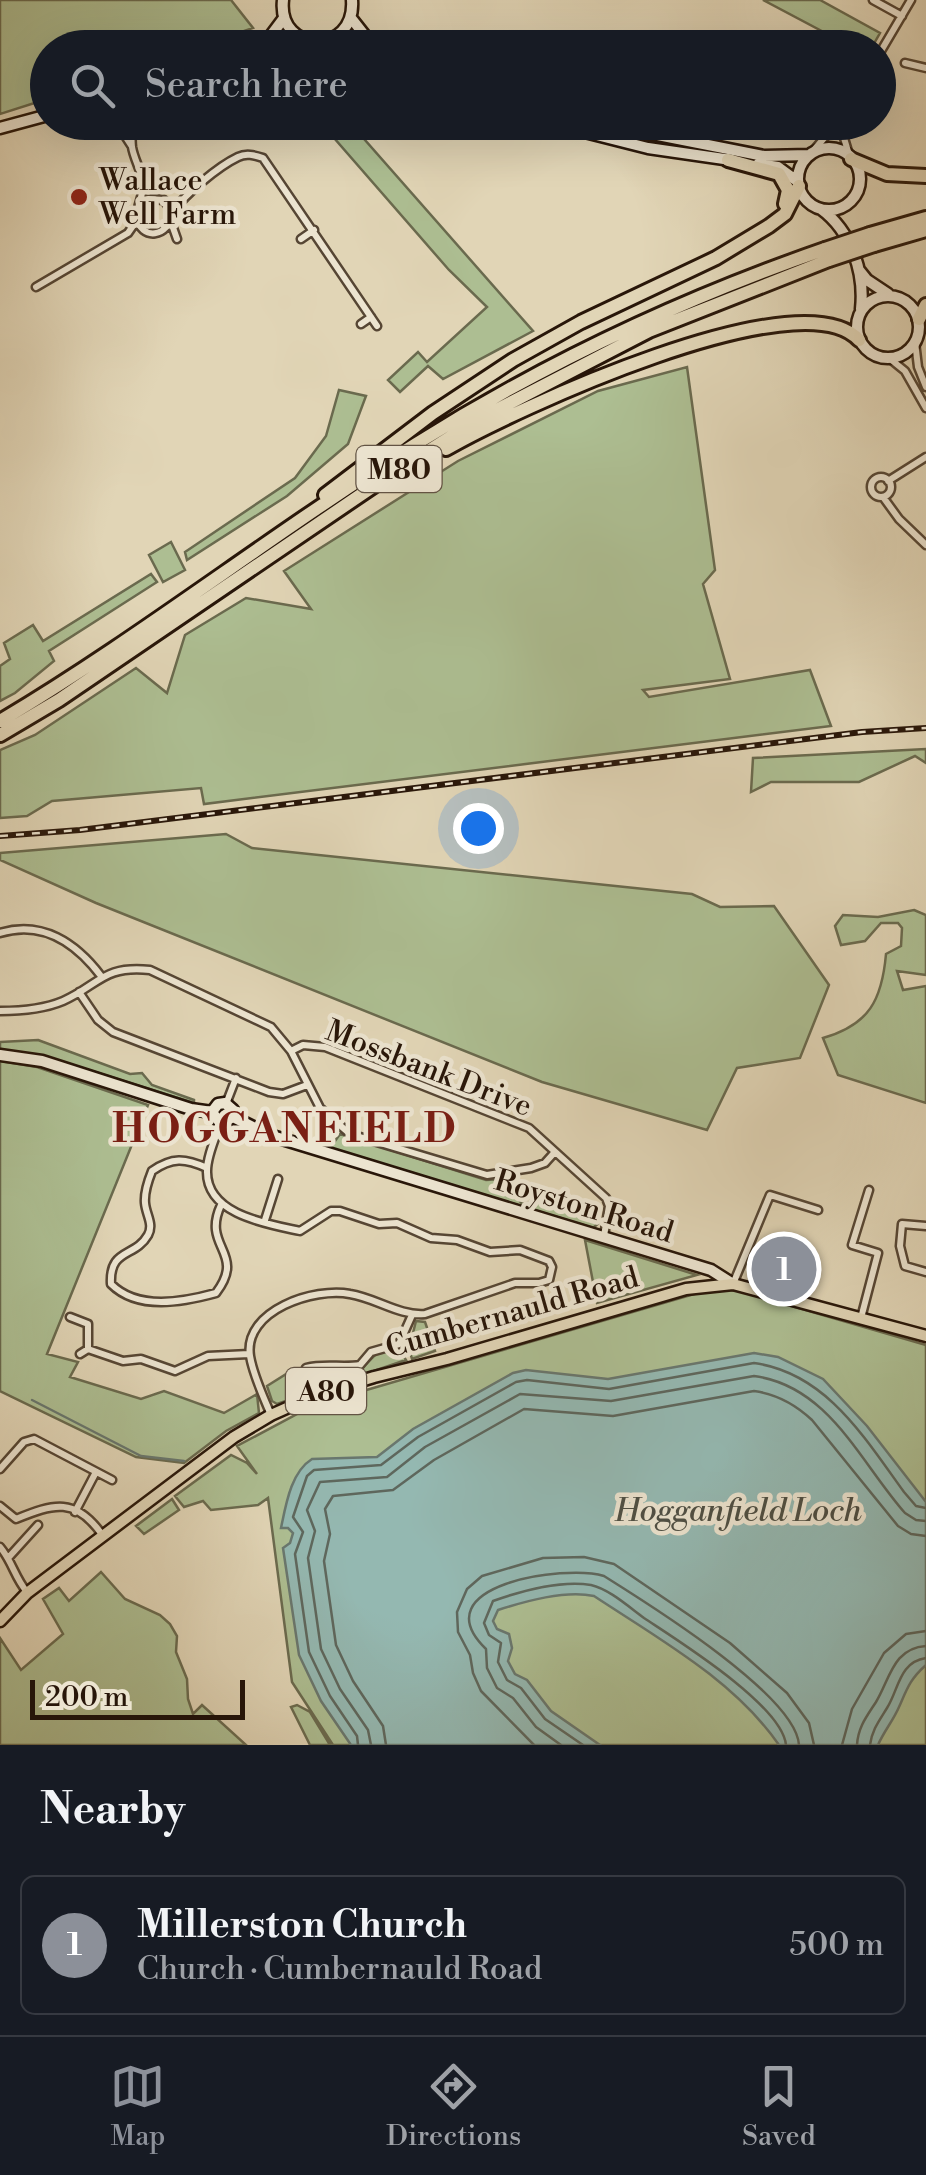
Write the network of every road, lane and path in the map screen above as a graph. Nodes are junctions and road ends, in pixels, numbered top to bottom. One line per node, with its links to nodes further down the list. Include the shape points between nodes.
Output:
1 (276, 0): 5 (street)
2 (352, 0): 7 (street)
3 (873, 0): 6 (street)
4 (911, 0): 6 (street)
5 (283, 10)
6 (902, 16): 10 (street)
7 (351, 18): 8 (street); 9 (street)
8 (342, 30)
9 (360, 30)
10 (894, 30)
11 (905, 63): 12 (street)
12 (926, 68)
13 (30, 120): 14 (street)
14 (0, 128)
15 (129, 140): 21 (street)
16 (129, 140): 21 (street)
17 (616, 140): 24 (street)
18 (683, 140): 22 (street, via 764,156)
19 (824, 140): 22 (street)
20 (845, 140): 23 (street)
21 (132, 146): 26 (street)
22 (811, 153): 23 (street, via 834,148); 27 (street, via 798,169)
23 (851, 158): 25 (highway, via 887,174); 30 (street, via 860,176)
24 (728, 160): 27 (street, via 773,166); 37 (highway, via 782,177 788,197)
25 (926, 176)
26 (143, 183): 29 (street); 31 (street)
27 (798, 184): 32 (street); 37 (highway, via 785,214)
28 (185, 195): 29 (street); 33 (street); 38 (street, via 252,154 271,167)
29 (160, 199): 31 (street); 33 (street)
30 (852, 201): 32 (street, via 832,210); 43 (street)
31 (140, 205): 35 (street)
32 (818, 207): 43 (street)
33 (172, 212): 36 (street)
34 (926, 218): 45 (highway, M80)
35 (138, 220): 40 (street); 41 (street)
36 (171, 222): 42 (street); 42 (street, via 176,239)
37 (770, 226): 66 (highway, via 492,372)
38 (314, 230): 44 (street); 52 (street)
39 (926, 230): 45 (highway, M80)
40 (146, 231): 41 (street); 42 (street)
41 (128, 232): 48 (street)
42 (161, 233)
43 (846, 234): 47 (street)
44 (300, 239)
45 (872, 240): 46 (highway, M80, bridge)
46 (827, 254): 64 (highway, M80, via 564,373 422,454); 66 (highway, M80, via 685,302 559,361 414,445)
47 (858, 270): 49 (street); 51 (street)
48 (36, 287)
49 (891, 295): 51 (street); 53 (street, via 908,302)
50 (926, 305): 53 (highway)
51 (861, 310): 56 (street)
52 (371, 317): 54 (street); 55 (street)
53 (919, 319): 57 (street)
54 (361, 324)
55 (377, 326)
56 (859, 340): 58 (street); 64 (highway, via 841,326 793,323 614,370 489,425)
57 (916, 342): 58 (street); 59 (street)
58 (888, 358): 60 (street, via 905,371)
59 (926, 387)
60 (926, 408)
61 (926, 457): 62 (street)
62 (888, 481): 63 (street); 63 (street, via 872,482 874,495)
63 (883, 497): 65 (street)
64 (294, 540): 68 (highway, M80)
65 (926, 545)
66 (241, 562): 67 (highway, M80)
67 (0, 722)
68 (0, 735)
69 (0, 932): 70 (street, via 18,927 54,935)
70 (101, 976): 71 (street); 73 (street, via 150,970 252,1016)
71 (79, 992): 72 (street, via 61,1002); 75 (street, via 113,1032)
72 (0, 1011)
73 (291, 1051): 76 (street); 81 (street, Mossbank Drive, via 326,1046 528,1128)
74 (0, 1055): 78 (street, via 42,1061)
75 (236, 1078): 76 (street, via 283,1094); 77 (street)
76 (306, 1085): 81 (street, via 328,1117 350,1134 469,1171 531,1168)
77 (226, 1104): 78 (street); 79 (street)
78 (212, 1112): 80 (street)
79 (233, 1117): 80 (street); 89 (street, Royston Road)
80 (220, 1124): 82 (street)
81 (554, 1154): 89 (street, Mossbank Drive, via 606,1198)
82 (206, 1168): 85 (street); 85 (street, via 175,1159 152,1171 145,1202 151,1227 146,1239 118,1256 112,1284 164,1303 216,1293 227,1278 214,1231)
83 (278, 1179): 87 (street)
84 (869, 1190): 96 (street, via 852,1245 878,1253)
85 (221, 1205): 87 (street)
86 (818, 1210): 93 (street, via 770,1195)
87 (264, 1221): 94 (street, via 300,1231 340,1211 490,1252 520,1250 552,1267 549,1280 514,1283)
88 (926, 1226): 91 (street, via 902,1224 900,1246 906,1266)
89 (604, 1238): 90 (street, Royston Road)
90 (692, 1266): 92 (street, Royston Road); 93 (street, Royston Road)
91 (926, 1272)
92 (712, 1284): 93 (main road, Cumbernauld Road / A80); 102 (main road, Cumbernauld Road / A80, via 374,1377)
93 (733, 1284): 96 (main road, Cumbernauld Road / A80)
94 (412, 1315): 100 (street, via 330,1292 286,1304 260,1322); 101 (street, via 400,1344 370,1352 360,1365)
95 (70, 1317): 98 (street, via 88,1324)
96 (860, 1319): 97 (main road, Cumbernauld Road / A80)
97 (926, 1336)
98 (88, 1349): 99 (street); 100 (street, via 175,1371 208,1356)
99 (80, 1354)
100 (250, 1354): 102 (street)
101 (306, 1368)
102 (272, 1415): 109 (main road, Cumbernauld Road / A80)
103 (0, 1468): 104 (street, via 31,1439)
104 (96, 1472): 105 (street); 107 (street)
105 (112, 1480)
106 (0, 1506): 107 (street, via 16,1519 50,1506)
107 (75, 1512): 109 (street)
108 (38, 1526): 111 (street)
109 (104, 1537): 112 (main road, Cumbernauld Road / A80)
110 (0, 1547): 111 (street)
111 (9, 1557): 112 (street)
112 (28, 1593): 113 (main road, Cumbernauld Road / A80)
113 (0, 1621)

